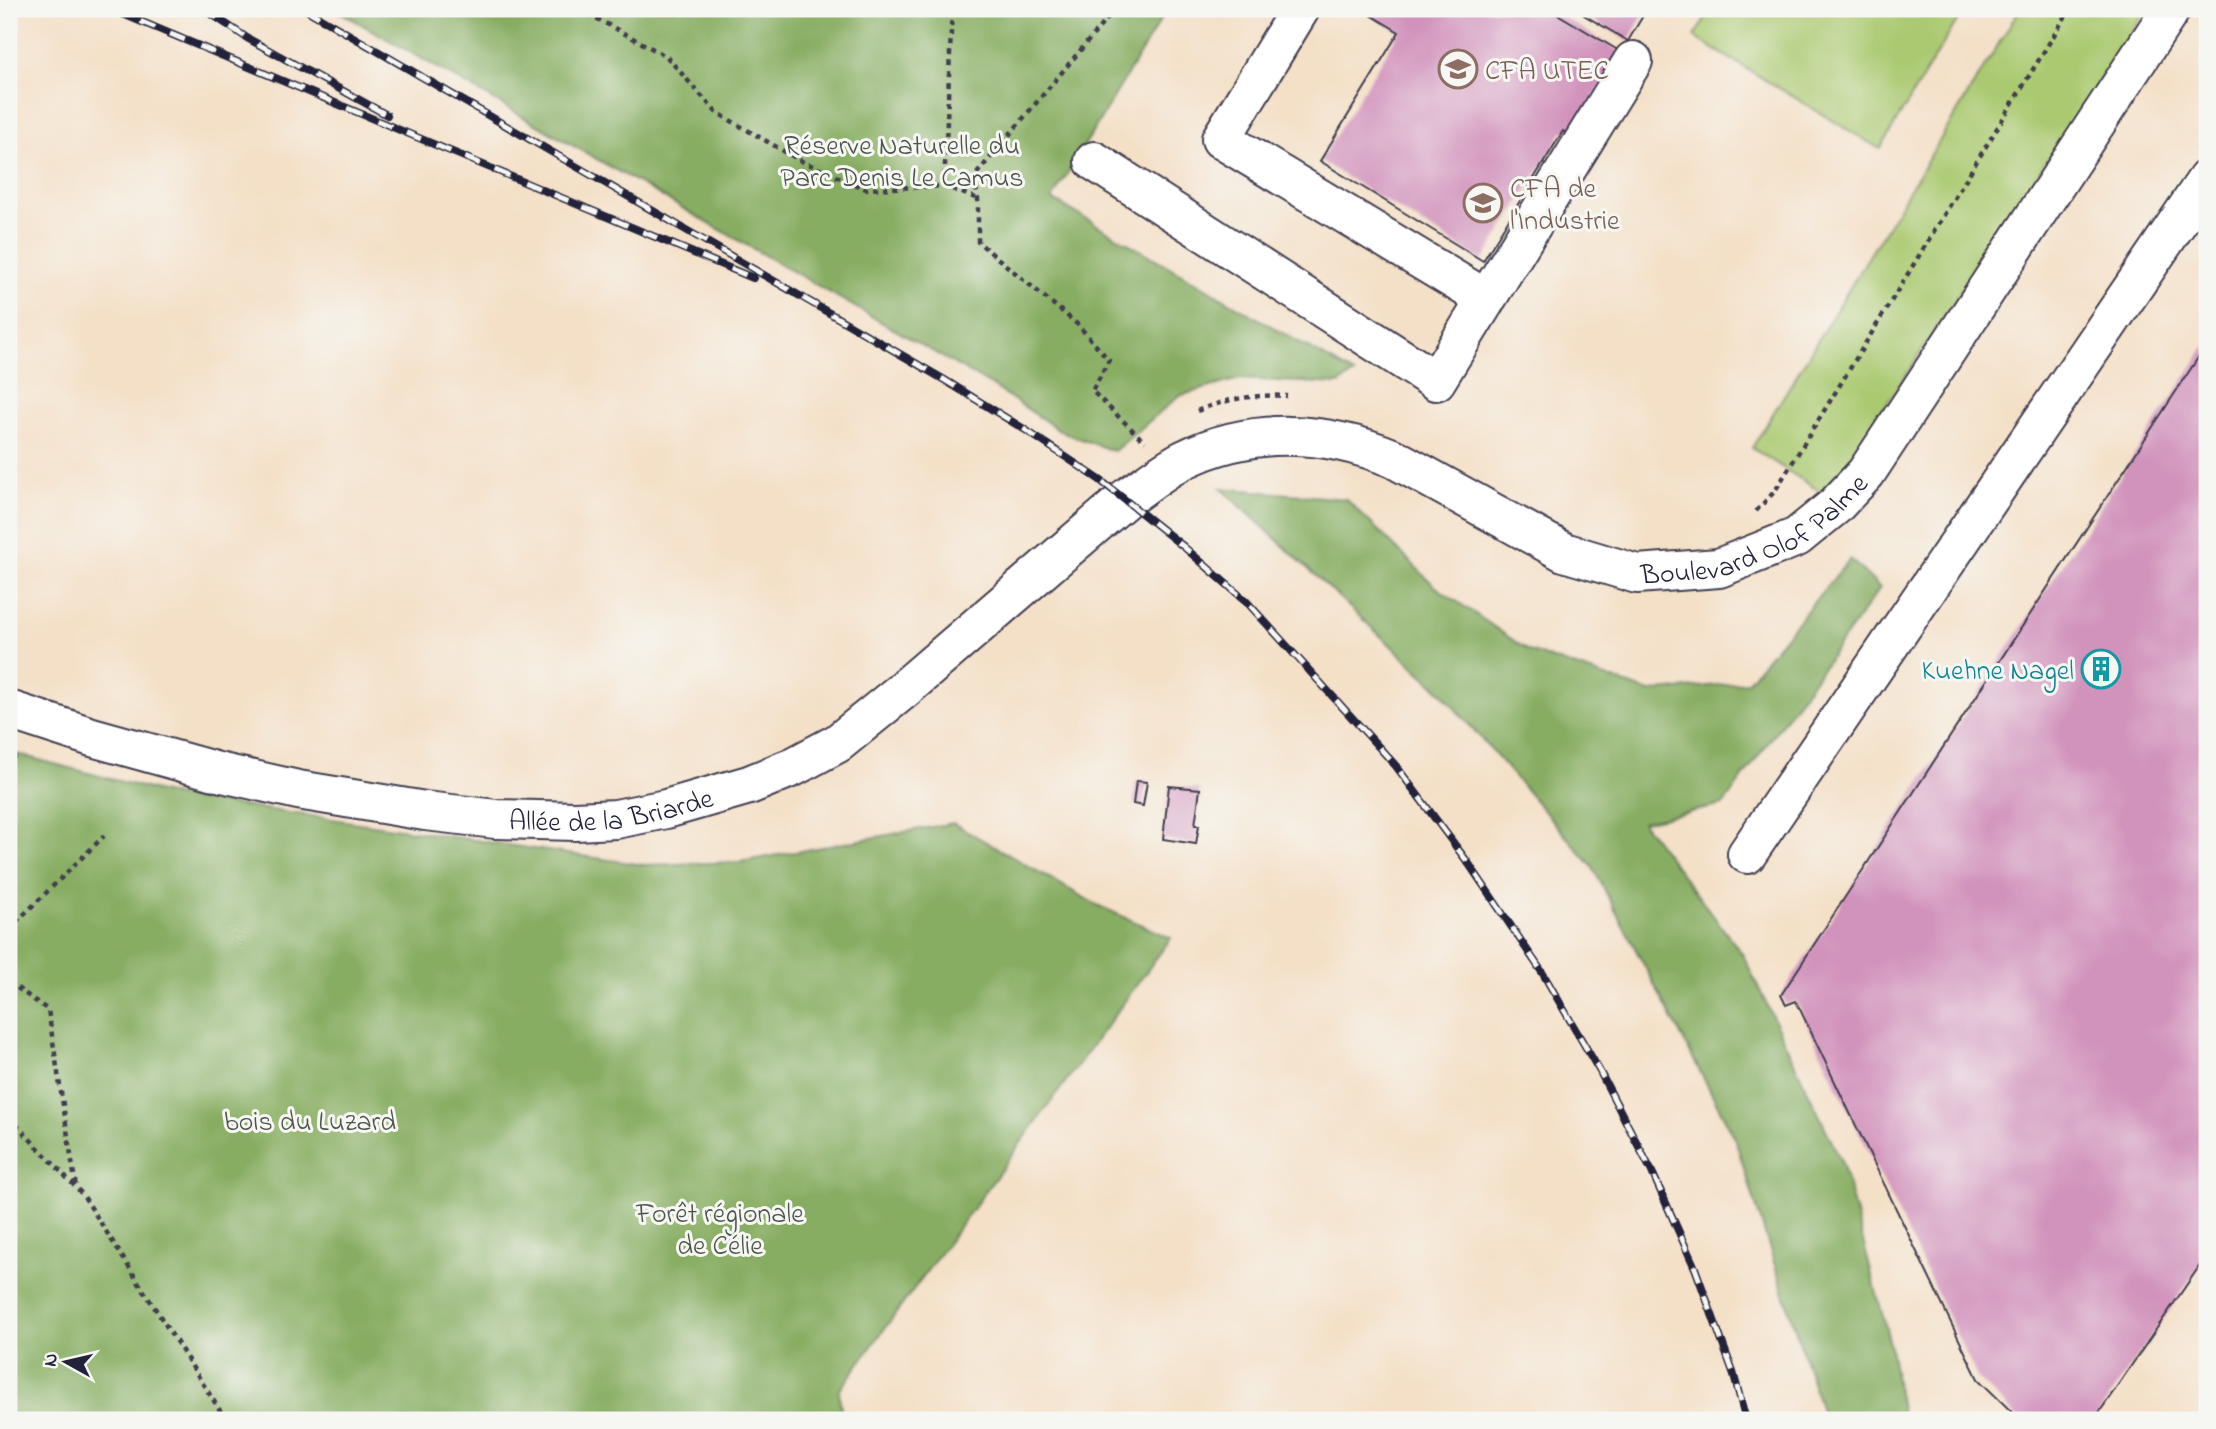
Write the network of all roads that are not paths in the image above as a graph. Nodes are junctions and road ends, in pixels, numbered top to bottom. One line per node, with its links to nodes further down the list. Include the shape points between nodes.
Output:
1 (1300, 9): 6 (street, via 1221,139)
2 (2171, 9): 7 (street, Boulevard Olof Palme, via 1866,473 1836,506 1797,537 1719,568 1637,574 1564,552 1368,447 1289,434 1255,436 1203,452 1162,472)
3 (1633, 61): 6 (street, via 1522,265)
4 (1094, 162): 6 (street, via 1436,381)
5 (2207, 179): 9 (street)
6 (1486, 299)
7 (1125, 499): 8 (street, Allée de la Briarde, via 838,743 749,785 629,817 496,820 298,790 218,772)
8 (9, 710)
9 (1747, 854)

